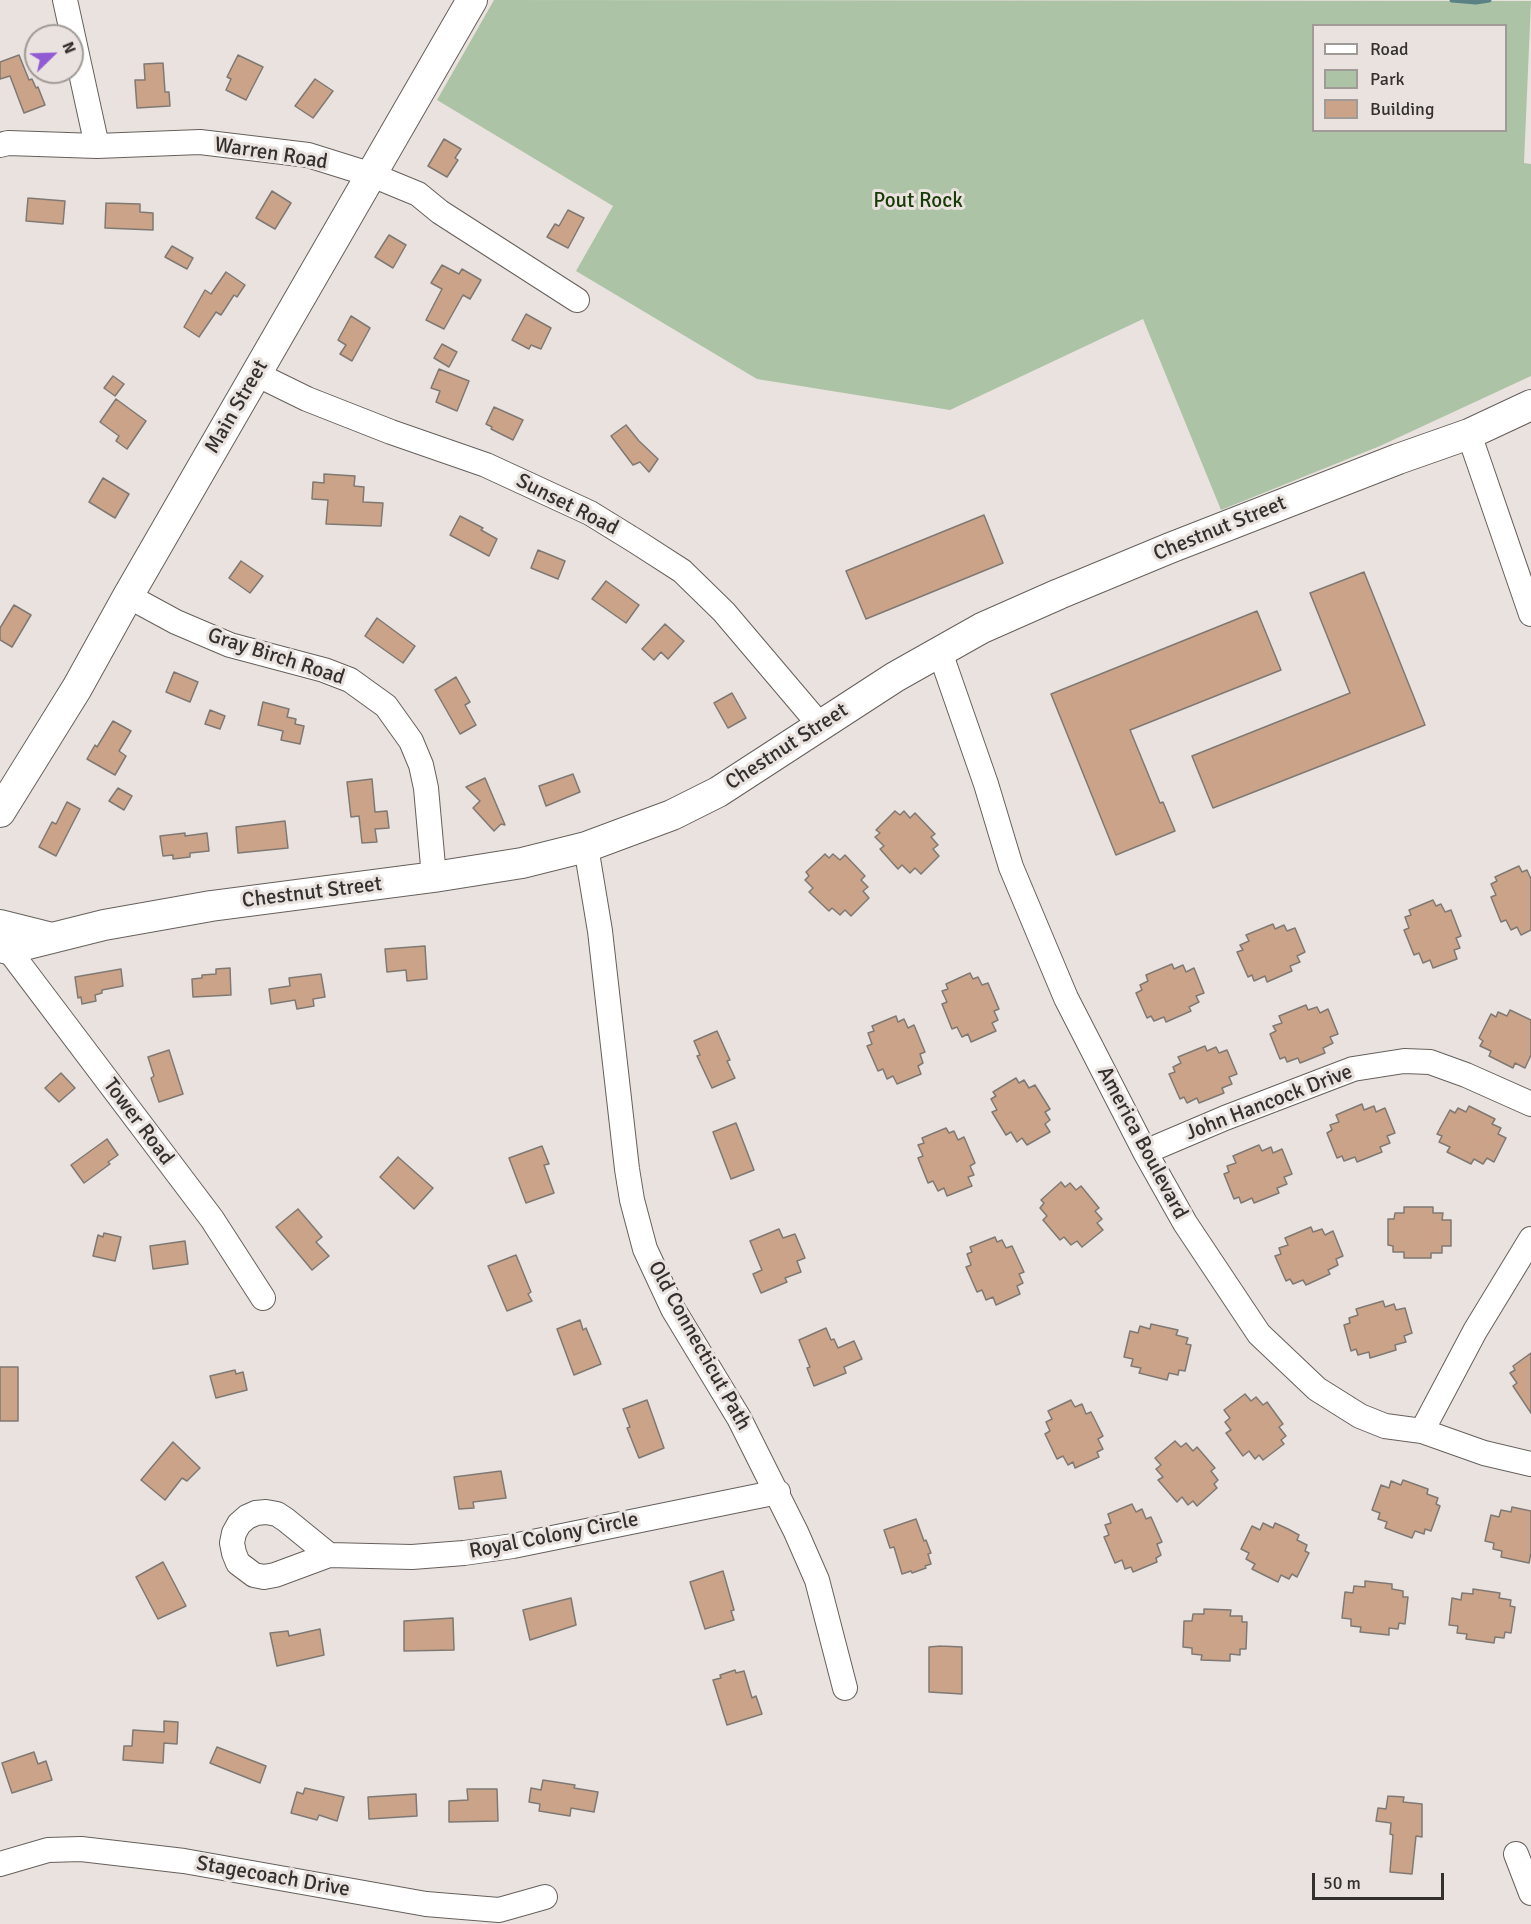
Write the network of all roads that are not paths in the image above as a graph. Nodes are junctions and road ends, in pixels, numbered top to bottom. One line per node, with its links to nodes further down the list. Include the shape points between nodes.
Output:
1 (65, 0): 4 (street)
2 (472, 0): 5 (main road, Main Street)
3 (0, 145): 4 (street, Warren Road)
4 (97, 146): 5 (street, Warren Road, via 200,142 308,155)
5 (372, 175): 6 (street, Warren Road, via 418,194); 7 (main road, Main Street)
6 (577, 300)
7 (256, 374): 10 (main road, Main Street); 13 (street, Sunset Road, via 307,399 486,465 590,513 638,542 682,571 724,612)
8 (1531, 405): 9 (main road, Chestnut Street)
9 (1469, 434): 11 (street); 12 (main road, Chestnut Street, via 1059,594 982,628)
10 (128, 596): 14 (main road, Main Street, via 77,688); 16 (street, Gray Birch Road, via 230,645 350,680 386,706 411,741 421,765)
11 (1531, 614)
12 (940, 652): 13 (main road, Chestnut Street); 19 (street, America Boulevard, via 1011,867 1066,998)
13 (819, 724): 15 (main road, Chestnut Street, via 718,792 672,815)
14 (0, 812)
15 (586, 847): 16 (main road, Chestnut Street, via 522,863); 24 (street, Old Connecticut Path, via 600,931 627,1169 645,1249 673,1309)
16 (434, 877): 17 (main road, Chestnut Street, via 211,906 51,938)
17 (3, 940): 21 (street, Tower Road, via 212,1219)
18 (1531, 1104): 19 (street, John Hancock Drive, via 1430,1062 1404,1061 1353,1069)
19 (1145, 1152): 22 (street, America Boulevard, via 1185,1223 1259,1334 1317,1389 1360,1416 1385,1426)
20 (1531, 1239): 22 (street, via 1475,1331)
21 (263, 1298)
22 (1422, 1431): 23 (street, America Boulevard, via 1484,1453)
23 (1531, 1464)
24 (778, 1491): 25 (street, Royal Colony Circle, via 464,1553 412,1557); 26 (street, Old Connecticut Path, via 817,1580)
25 (329, 1555)
26 (845, 1688)
27 (1516, 1854): 29 (street)
28 (0, 1864): 30 (street, Stagecoach Drive, via 48,1850 81,1850 183,1861 426,1905 499,1910)
29 (1531, 1893)
30 (545, 1897)

